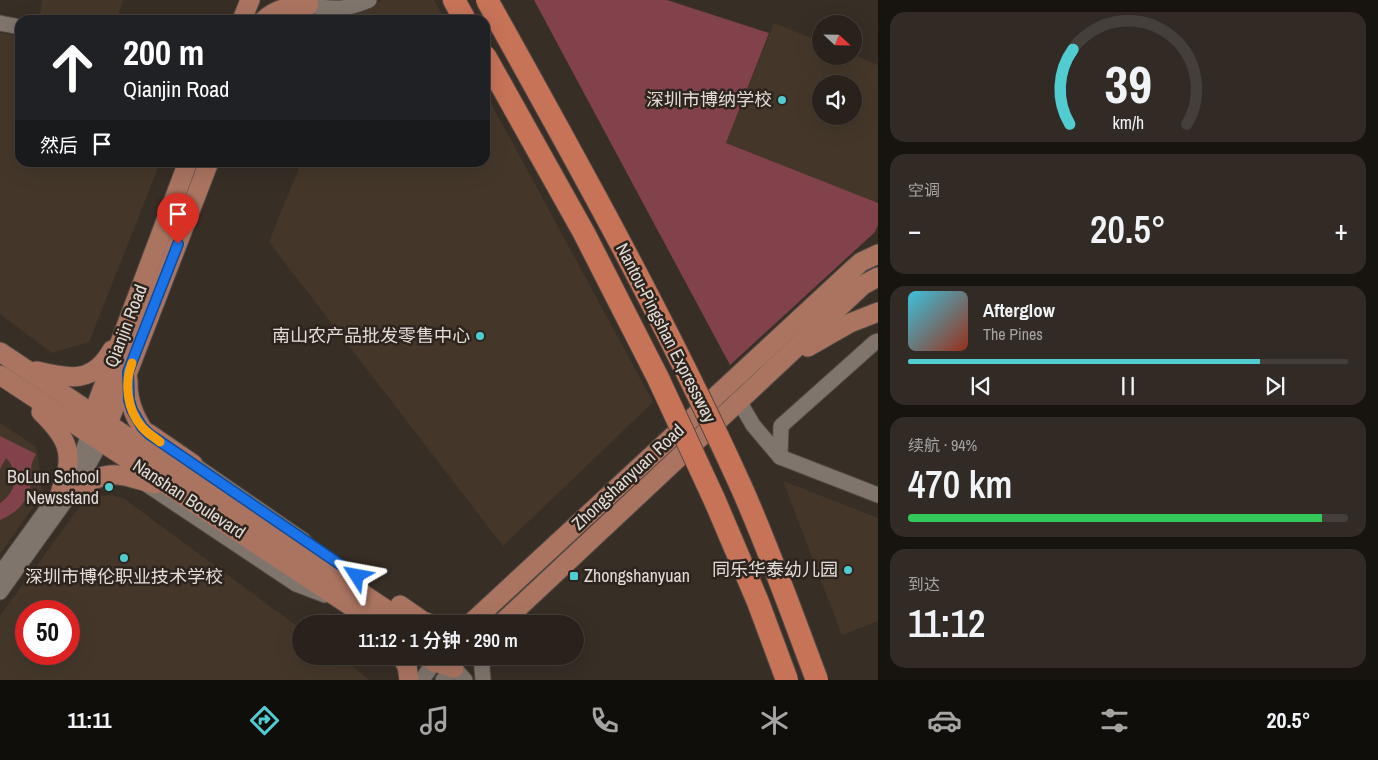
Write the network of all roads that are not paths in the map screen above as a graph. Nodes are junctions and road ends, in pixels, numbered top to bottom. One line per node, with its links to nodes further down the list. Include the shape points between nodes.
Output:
1 (250, 0): 7 (main road)
2 (271, 0): 8 (main road)
3 (369, 0): 6 (street, via 336,10)
4 (454, 0): 10 (highway)
5 (487, 0): 58 (highway, Nantou-Pingshan Expressway, bridge, via 684,366 740,484)
6 (305, 2): 9 (main road)
7 (244, 15)
8 (266, 15)
9 (269, 15)
10 (462, 15)
11 (0, 23): 12 (street)
12 (15, 26)
13 (490, 65): 57 (highway, Nantou-Pingshan Expressway, bridge, via 584,233 658,378 715,501)
14 (186, 167): 19 (main road, Qianjin Road)
15 (207, 167): 22 (main road, Qianjin Road)
16 (878, 254): 49 (main road, Zhongshanyuan Road, via 851,271)
17 (878, 277): 24 (main road, Zhongshanyuan Road, via 863,285)
18 (878, 312): 24 (main road, via 835,332)
19 (128, 321): 21 (main road, via 98,367 78,378 36,371); 26 (main road, Qianjin Road)
20 (878, 341): 29 (street, via 780,426)
21 (6, 356): 26 (main road, Nanshan Boulevard)
22 (128, 372): 26 (main road, Qianjin Road); 27 (main road, via 129,400)
23 (3, 376): 28 (main road, Nanshan Boulevard); 35 (main road, via 52,422 64,438 69,462)
24 (764, 378): 25 (main road, Zhongshanyuan Road)
25 (739, 401): 29 (street, via 753,425); 50 (main road, Zhongshanyuan Road)
26 (101, 419): 28 (main road, Qianjin Road); 31 (main road, Nanshan Boulevard)
27 (142, 427): 31 (main road); 32 (main road)
28 (95, 438): 30 (main road, Nanshan Boulevard); 35 (street, via 86,471)
29 (780, 457): 36 (street)
30 (126, 459): 33 (street); 34 (main road, Nanshan Boulevard)
31 (162, 460): 32 (street); 39 (main road, Nanshan Boulevard)
32 (193, 464): 37 (street)
33 (141, 481): 34 (main road); 35 (main road, via 126,476 103,475); 40 (street)
34 (173, 489): 43 (main road, Nanshan Boulevard)
35 (66, 492): 38 (street); 42 (street)
36 (878, 496)
37 (304, 540): 39 (street); 41 (main road)
38 (0, 574)
39 (334, 574): 41 (main road); 47 (main road, Nanshan Boulevard)
40 (296, 584): 43 (street); 44 (main road)
41 (370, 585): 48 (main road)
42 (0, 592)
43 (345, 602): 45 (main road); 46 (main road, Nanshan Boulevard)
44 (342, 615)
45 (356, 615)
46 (364, 615)
47 (408, 615)
48 (411, 615)
49 (479, 615)
50 (511, 615)
51 (406, 665): 54 (main road)
52 (445, 665): 55 (street)
53 (482, 665): 56 (street)
54 (410, 680)
55 (422, 680)
56 (483, 680)
57 (787, 680)
58 (817, 680)

